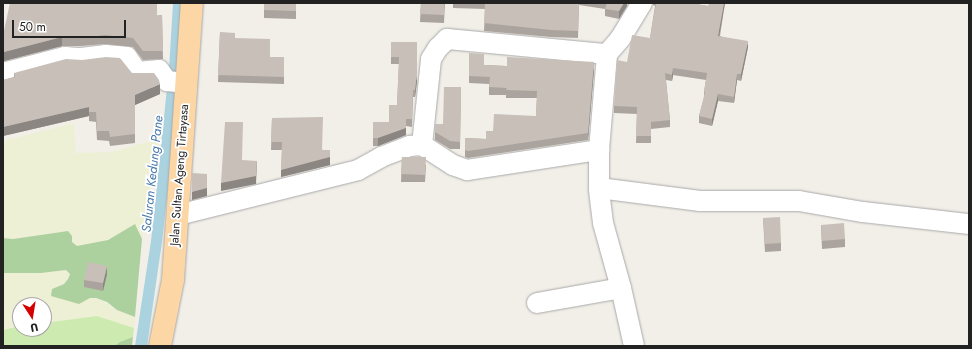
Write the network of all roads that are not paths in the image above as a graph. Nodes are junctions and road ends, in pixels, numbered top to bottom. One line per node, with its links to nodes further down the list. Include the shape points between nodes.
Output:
1 (192, 3): 5 (main road, Jalan Sultan Ageng Tirtayasa)
2 (642, 3): 3 (street)
3 (608, 54): 6 (street, via 447,39 438,48 432,60); 7 (street)
4 (3, 73): 5 (street, via 65,57 106,55 127,57 137,72 158,70)
5 (178, 82): 9 (main road, Jalan Sultan Ageng Tirtayasa)
6 (422, 145): 7 (street, via 456,167 467,170); 9 (street, via 410,146 381,157 358,170)
7 (599, 150): 8 (street)
8 (599, 188): 10 (street, via 700,200 799,201 863,212); 11 (street, via 603,223)
9 (178, 215): 13 (main road, Jalan Sultan Ageng Tirtayasa, via 173,280)
10 (969, 224)
11 (621, 288): 12 (street); 14 (street)
12 (537, 303)
13 (160, 346)
14 (634, 346)

